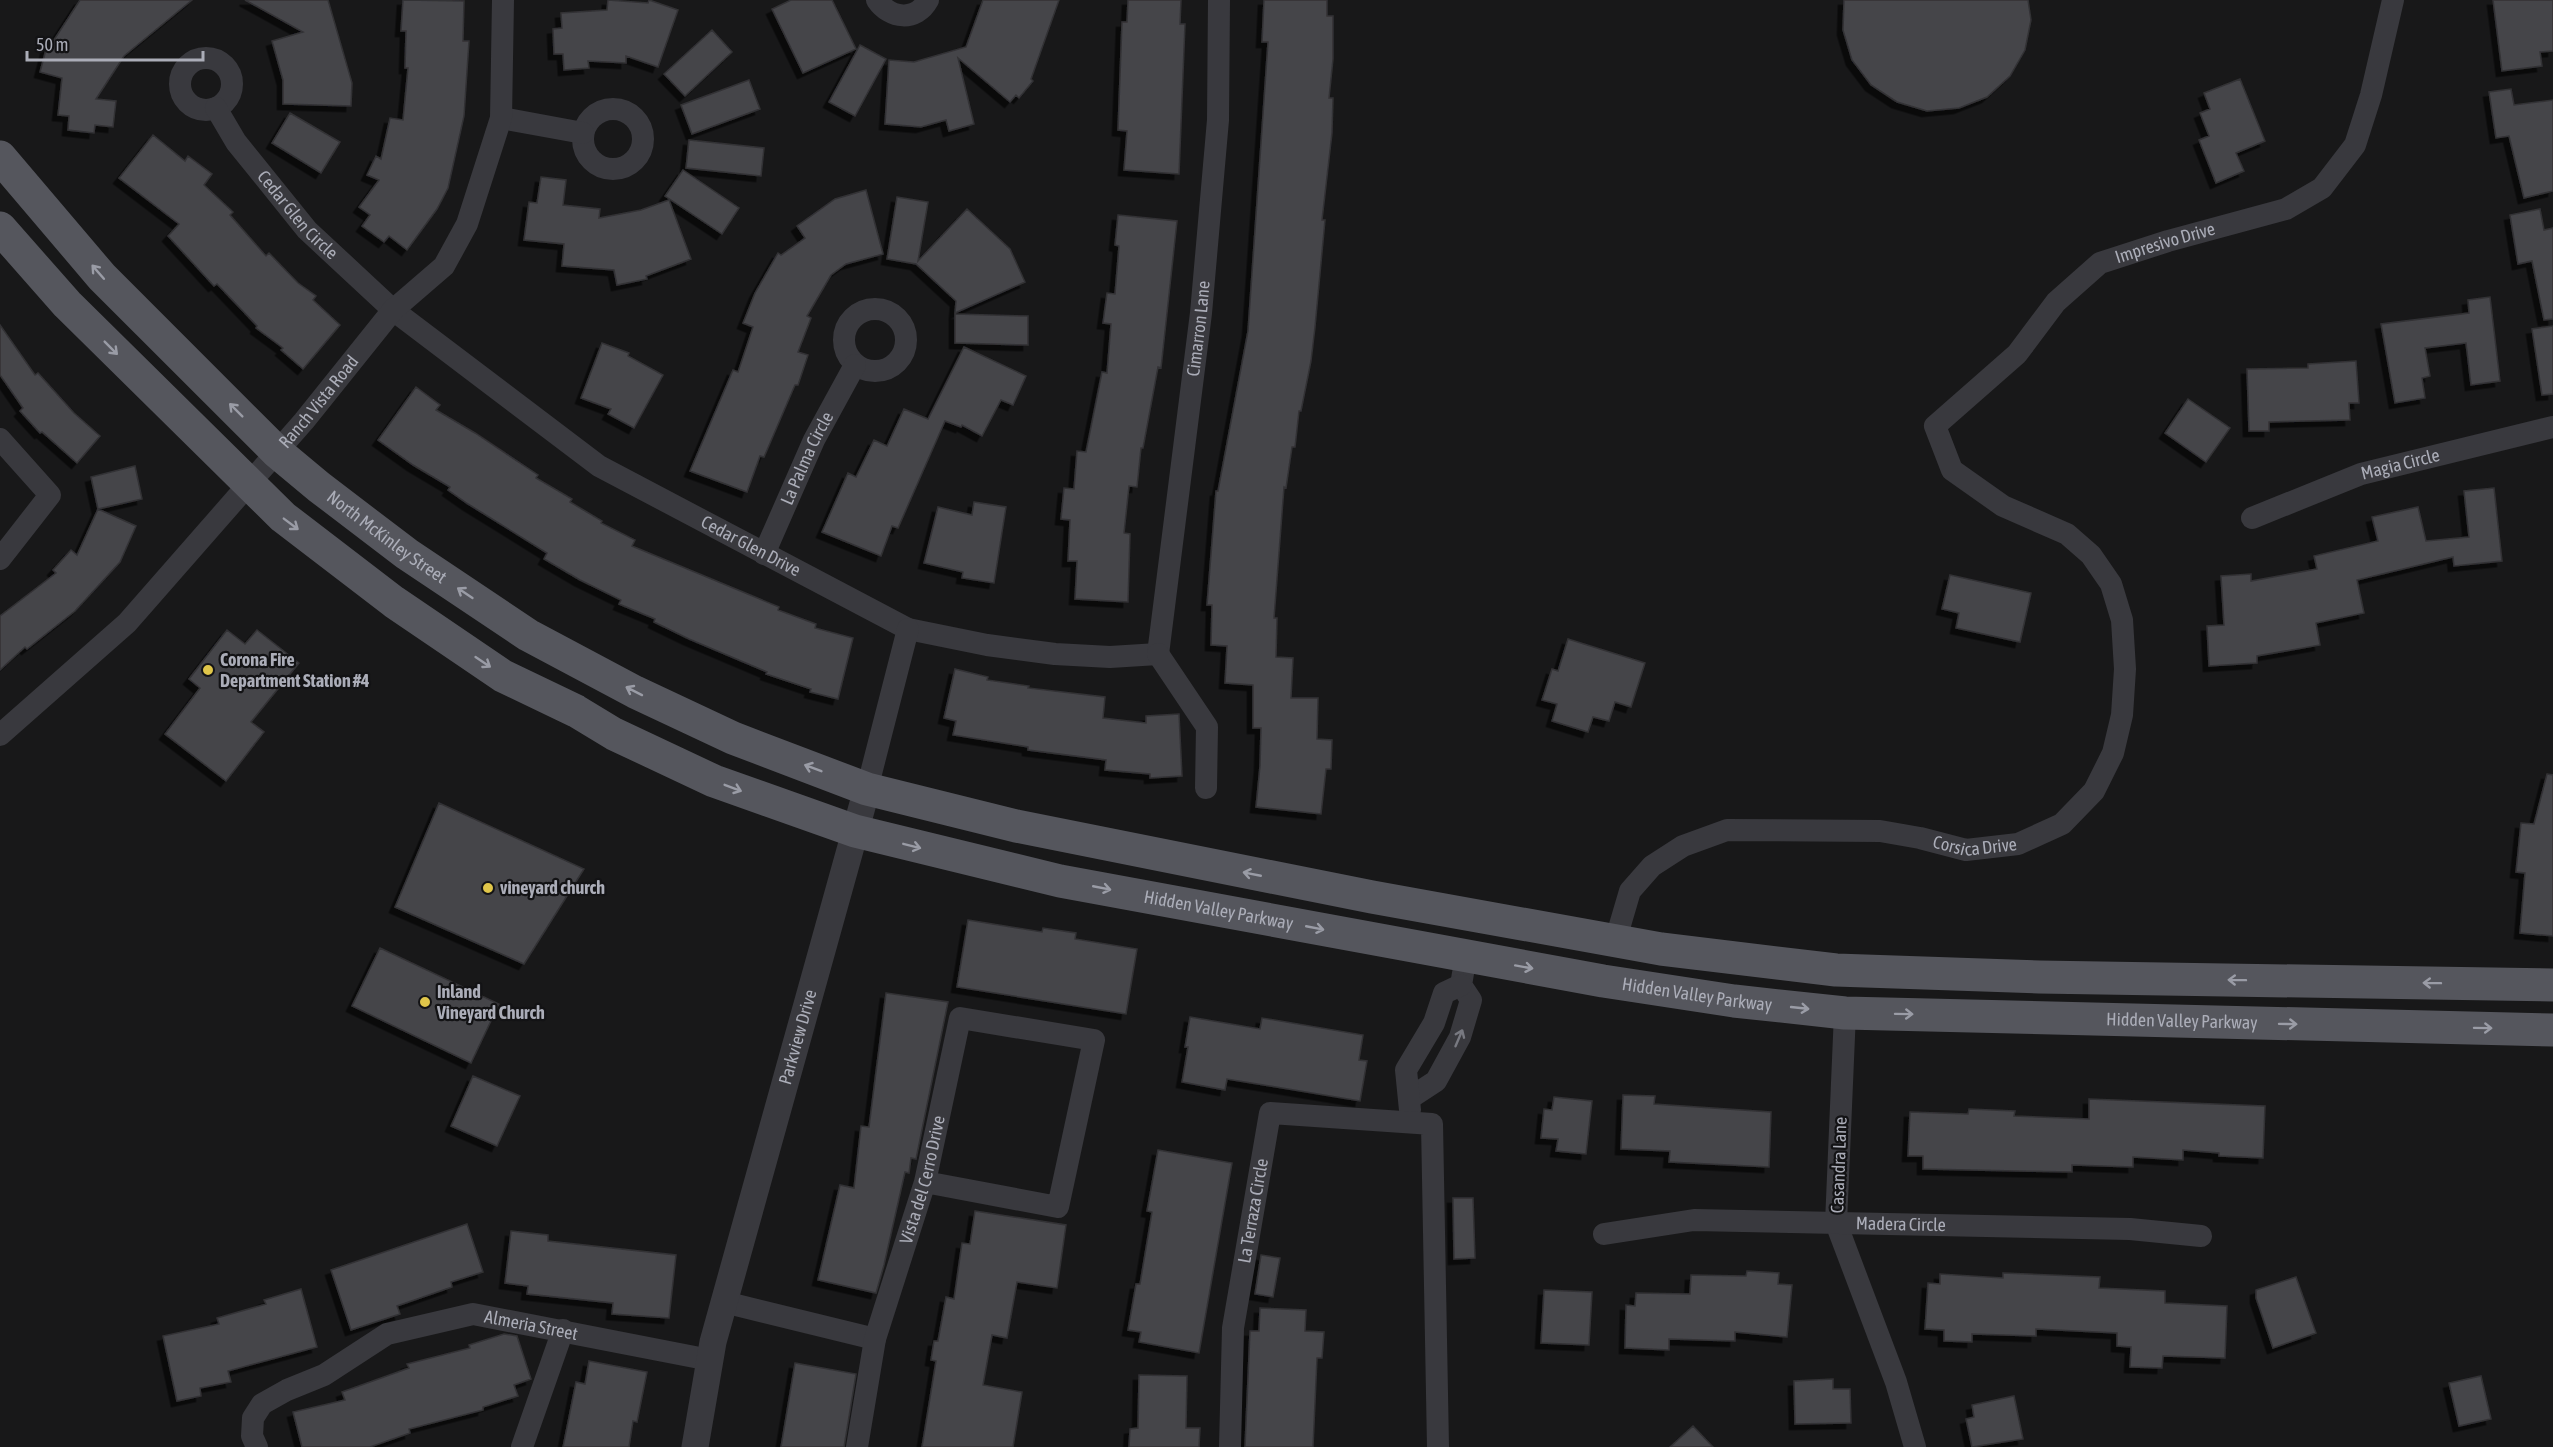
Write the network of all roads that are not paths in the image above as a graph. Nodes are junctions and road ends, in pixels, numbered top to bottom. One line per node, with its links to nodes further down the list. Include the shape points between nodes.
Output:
1 (503, 0): 7 (street, Ranch Vista Road)
2 (876, 0): 3 (street, via 882,8 900,16 918,12)
3 (928, 0)
4 (1219, 0): 22 (street, Cimarron Lane, via 1218,120 1201,313)
5 (2393, 0): 18 (street, Impresivo Drive, via 2355,145 2322,188 2286,209 2100,263 2056,302 2017,354 1935,426 1952,470 2003,506)
6 (216, 108): 11 (street, Cedar Glen Circle, via 236,142 307,230)
7 (501, 118): 8 (street); 11 (street, Ranch Vista Road, via 467,224 444,266)
8 (583, 133)
9 (0, 157): 15 (main road, North McKinley Street, one-way to 9, via 102,277)
10 (0, 228): 16 (main road, one-way to 16, via 67,303)
11 (393, 310): 15 (street, Ranch Vista Road); 19 (street, Cedar Glen Drive, via 598,466)
12 (855, 365): 19 (street, La Palma Circle, via 814,440)
13 (2553, 427): 17 (street, Magia Circle, via 2361,474)
14 (0, 439): 20 (street, via 50,495)
15 (277, 452): 16 (street, Ranch Vista Road); 25 (main road, North McKinley Street, one-way to 15, via 733,738 528,635 407,554)
16 (248, 484): 23 (street, Ranch Vista Road, via 128,623); 26 (main road, one-way to 26, via 283,517 394,602 503,676 714,781)
17 (2252, 518)
18 (2067, 534): 28 (street, Corsica Drive, via 2091,555 2112,584 2122,620 2125,669 2122,715 2113,753 2094,791 2062,825 2018,844 1966,850 1880,831 1727,830 1683,846 1652,866 1630,891)
19 (764, 554): 21 (street, Cedar Glen Drive)
20 (0, 559)
21 (909, 629): 22 (street, Cedar Glen Drive, via 1055,654); 25 (street, Parkview Drive)
22 (1158, 654): 24 (street, via 1207,727)
23 (0, 735)
24 (1206, 788)
25 (867, 789): 26 (street, Parkview Drive); 27 (main road, one-way to 25, via 1016,826)
26 (855, 831): 30 (main road, Hidden Valley Parkway, one-way to 30); 43 (street, Parkview Drive)
27 (1372, 897): 28 (main road); 30 (main road, via 1410,921 1453,931 1464,938 1468,948)
28 (1615, 942): 29 (main road)
29 (1661, 949): 31 (main road, via 1836,970); 33 (main road, via 1695,973 1814,988 1834,995)
30 (1464, 971): 33 (main road, Hidden Valley Parkway, one-way to 33, via 1603,981); 35 (street, via 1444,993); 36 (street, one-way to 30, via 1471,1000)
31 (2039, 977): 32 (main road, one-way to 31); 33 (main road, via 2008,995 1880,992 1862,999)
32 (2553, 985)
33 (1845, 1013): 34 (main road, Hidden Valley Parkway, one-way to 34); 40 (street, Casandra Lane)
34 (2553, 1029)
35 (1418, 1052): 36 (street); 37 (street, via 1406,1070)
36 (1447, 1063): 37 (street, via 1436,1081)
37 (1410, 1098): 38 (street)
38 (1409, 1122): 51 (street, La Terraza Circle, via 1270,1113 1233,1328); 52 (street, La Terraza Circle, via 1432,1124)
39 (925, 1182): 39 (street, Vista del Cerro Drive, via 1058,1207 1094,1040 960,1018); 45 (street, Vista del Cerro Drive)
40 (1836, 1223): 41 (street, Madera Circle, via 1695,1221); 42 (street, Madera Circle, via 2130,1229); 53 (street, Casandra Lane, via 1896,1382)
41 (1604, 1234)
42 (2201, 1236)
43 (724, 1302): 45 (street); 46 (street, Parkview Drive)
44 (562, 1330): 46 (street, Almeria Street); 47 (street, Almeria Street, via 473,1314 387,1334 324,1375 262,1404 253,1418 252,1436); 48 (street)
45 (875, 1339): 50 (street, Vista del Cerro Drive)
46 (710, 1360): 49 (street, Parkview Drive)
47 (257, 1447)
48 (522, 1447)
49 (695, 1447)
50 (857, 1447)
51 (1230, 1447)
52 (1438, 1447)
53 (1915, 1447)

